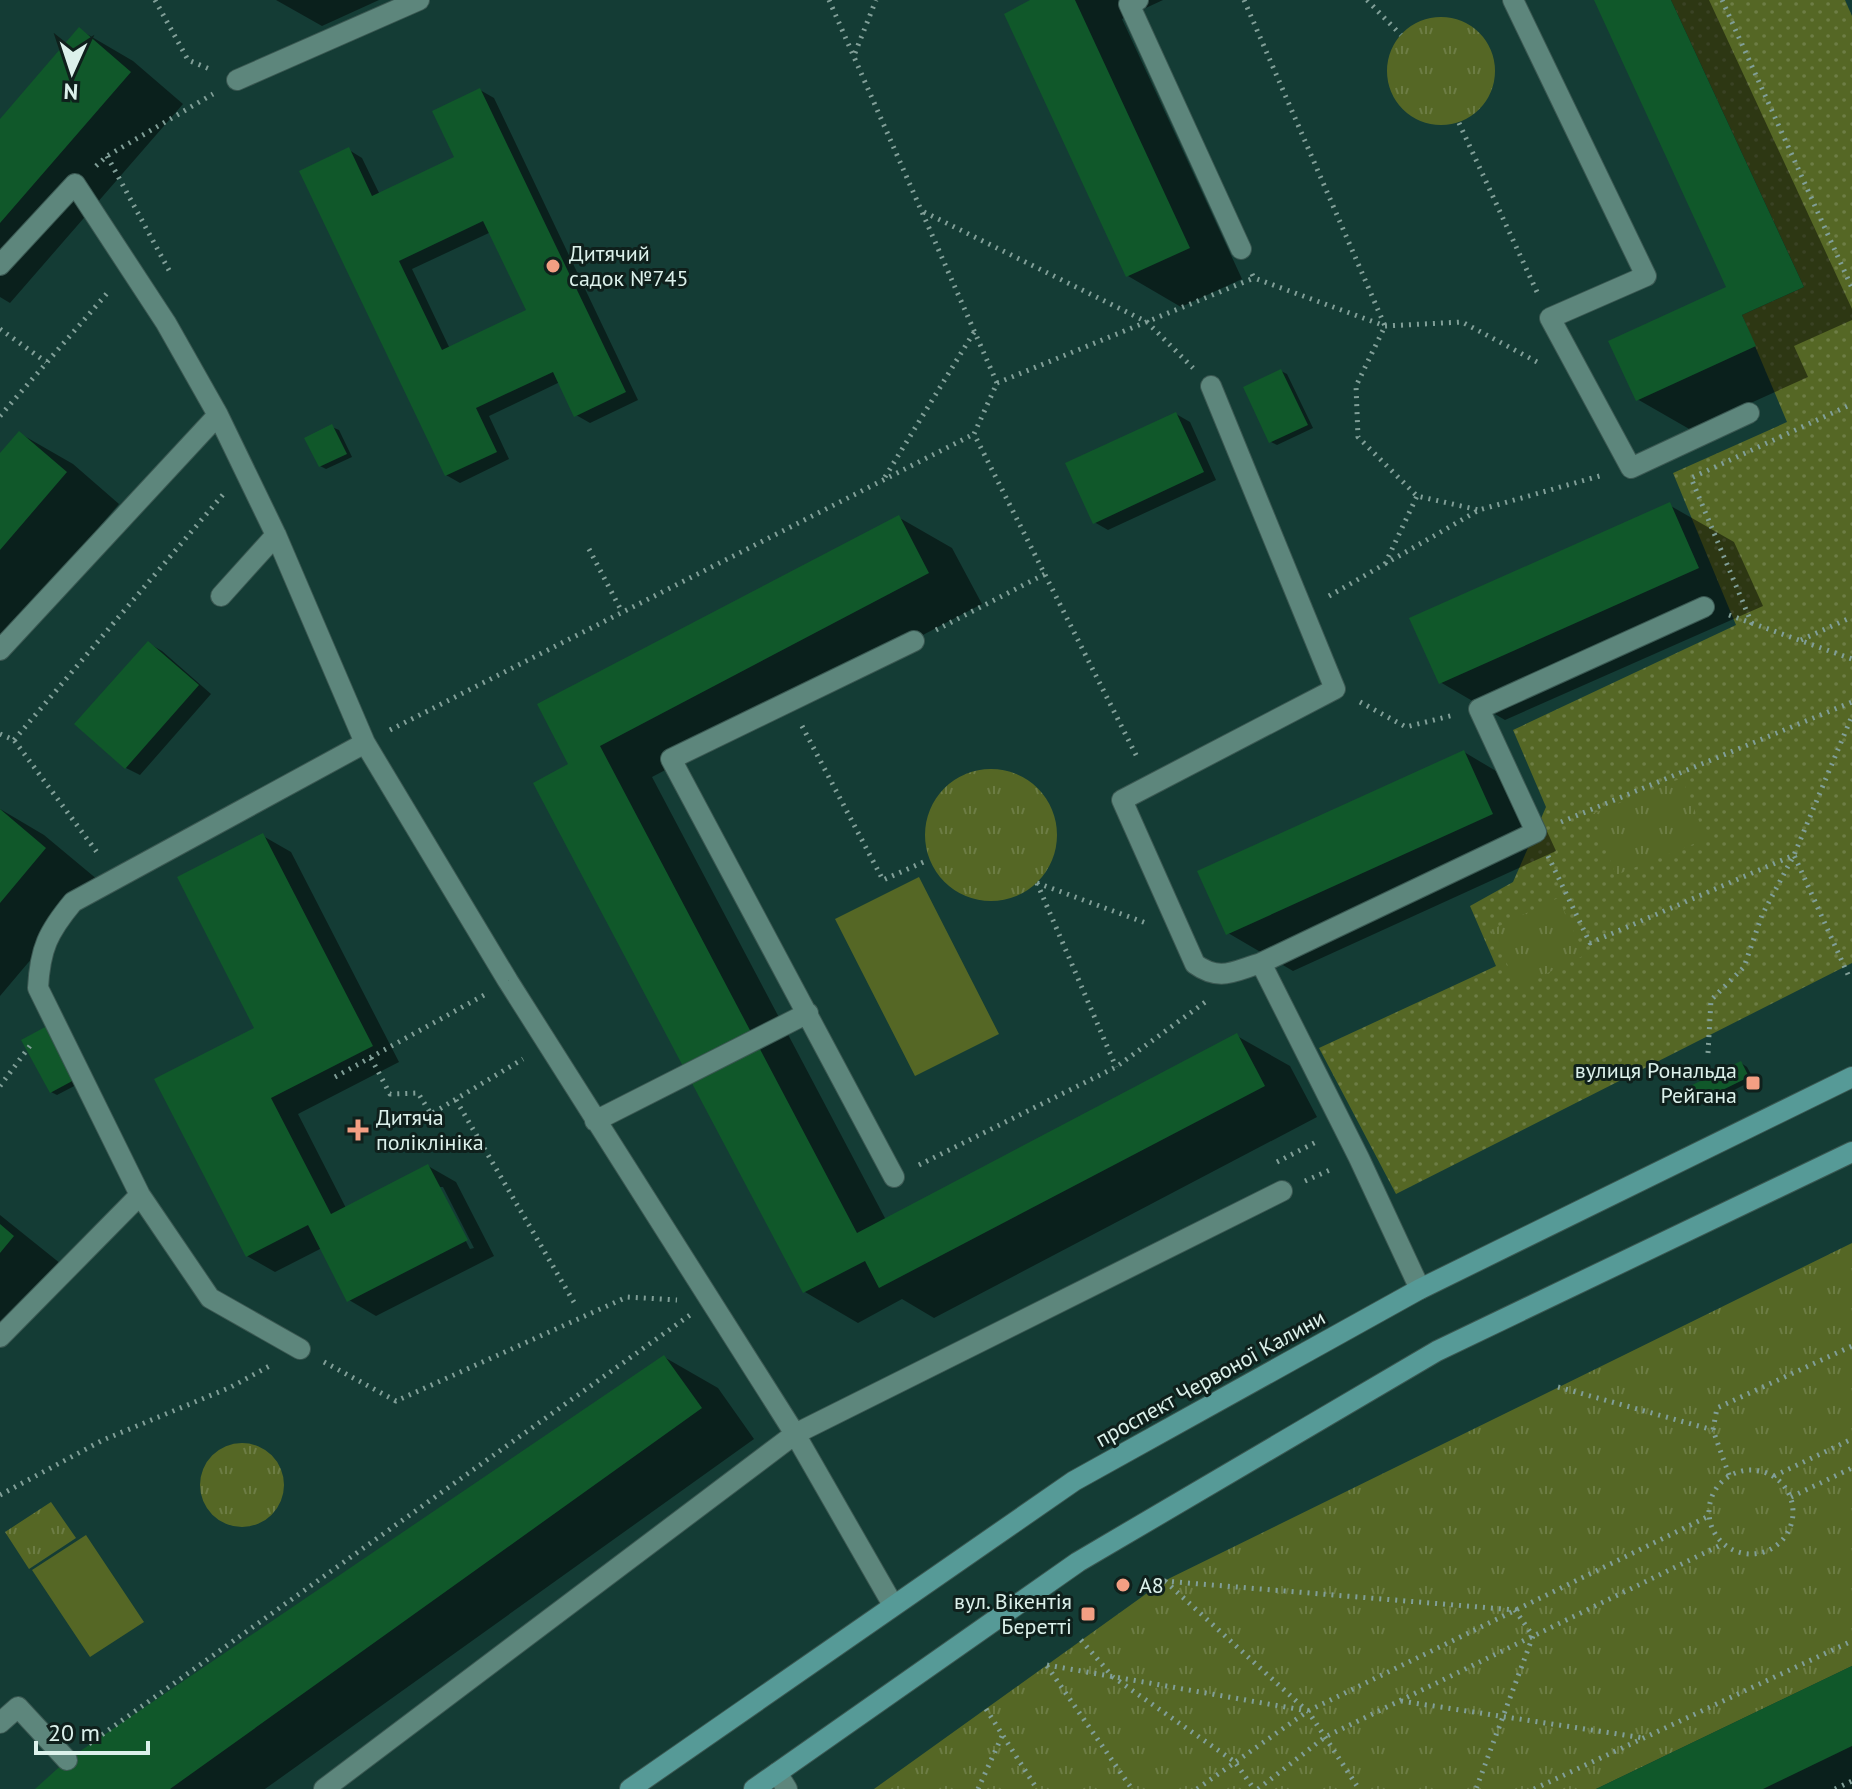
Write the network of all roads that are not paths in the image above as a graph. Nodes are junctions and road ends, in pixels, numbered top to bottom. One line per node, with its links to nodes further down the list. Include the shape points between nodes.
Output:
1 (419, 0): 4 (lane)
2 (1138, 0): 5 (lane, via 1129,4)
3 (1513, 0): 8 (lane, via 1646,276 1550,318 1631,468)
4 (237, 80)
5 (1241, 249)
6 (0, 265): 9 (lane, via 75,184 166,323)
7 (1211, 386): 16 (lane, via 1335,689 1122,800 1195,964 1219,976)
8 (1749, 413)
9 (218, 415): 10 (lane); 14 (lane)
10 (276, 535): 11 (lane); 15 (lane)
11 (221, 596)
12 (1704, 607): 16 (lane, via 1479,709 1536,832)
13 (914, 641): 17 (lane, via 671,759)
14 (0, 650)
15 (365, 743): 19 (lane); 23 (lane, via 73,902 51,928 40,958 38,988)
16 (1261, 963): 24 (lane)
17 (808, 1013): 19 (lane); 21 (lane)
18 (1852, 1077): 24 (main road, проспект Червоної Калини)
19 (595, 1121): 27 (lane)
20 (1852, 1152): 31 (main road, via 1437,1351 1078,1562)
21 (894, 1177)
22 (1282, 1191): 27 (lane)
23 (140, 1195): 25 (lane); 26 (lane, via 210,1298)
24 (1420, 1289): 28 (main road, проспект Червоної Калини, via 1074,1481)
25 (0, 1337)
26 (300, 1349)
27 (795, 1434): 28 (lane); 32 (lane)
28 (893, 1605): 33 (main road, проспект Червоної Калини)
29 (0, 1723): 30 (lane, via 18,1707)
30 (67, 1760)
31 (782, 1781): 34 (main road)
32 (324, 1789)
33 (630, 1789)
34 (754, 1789)

